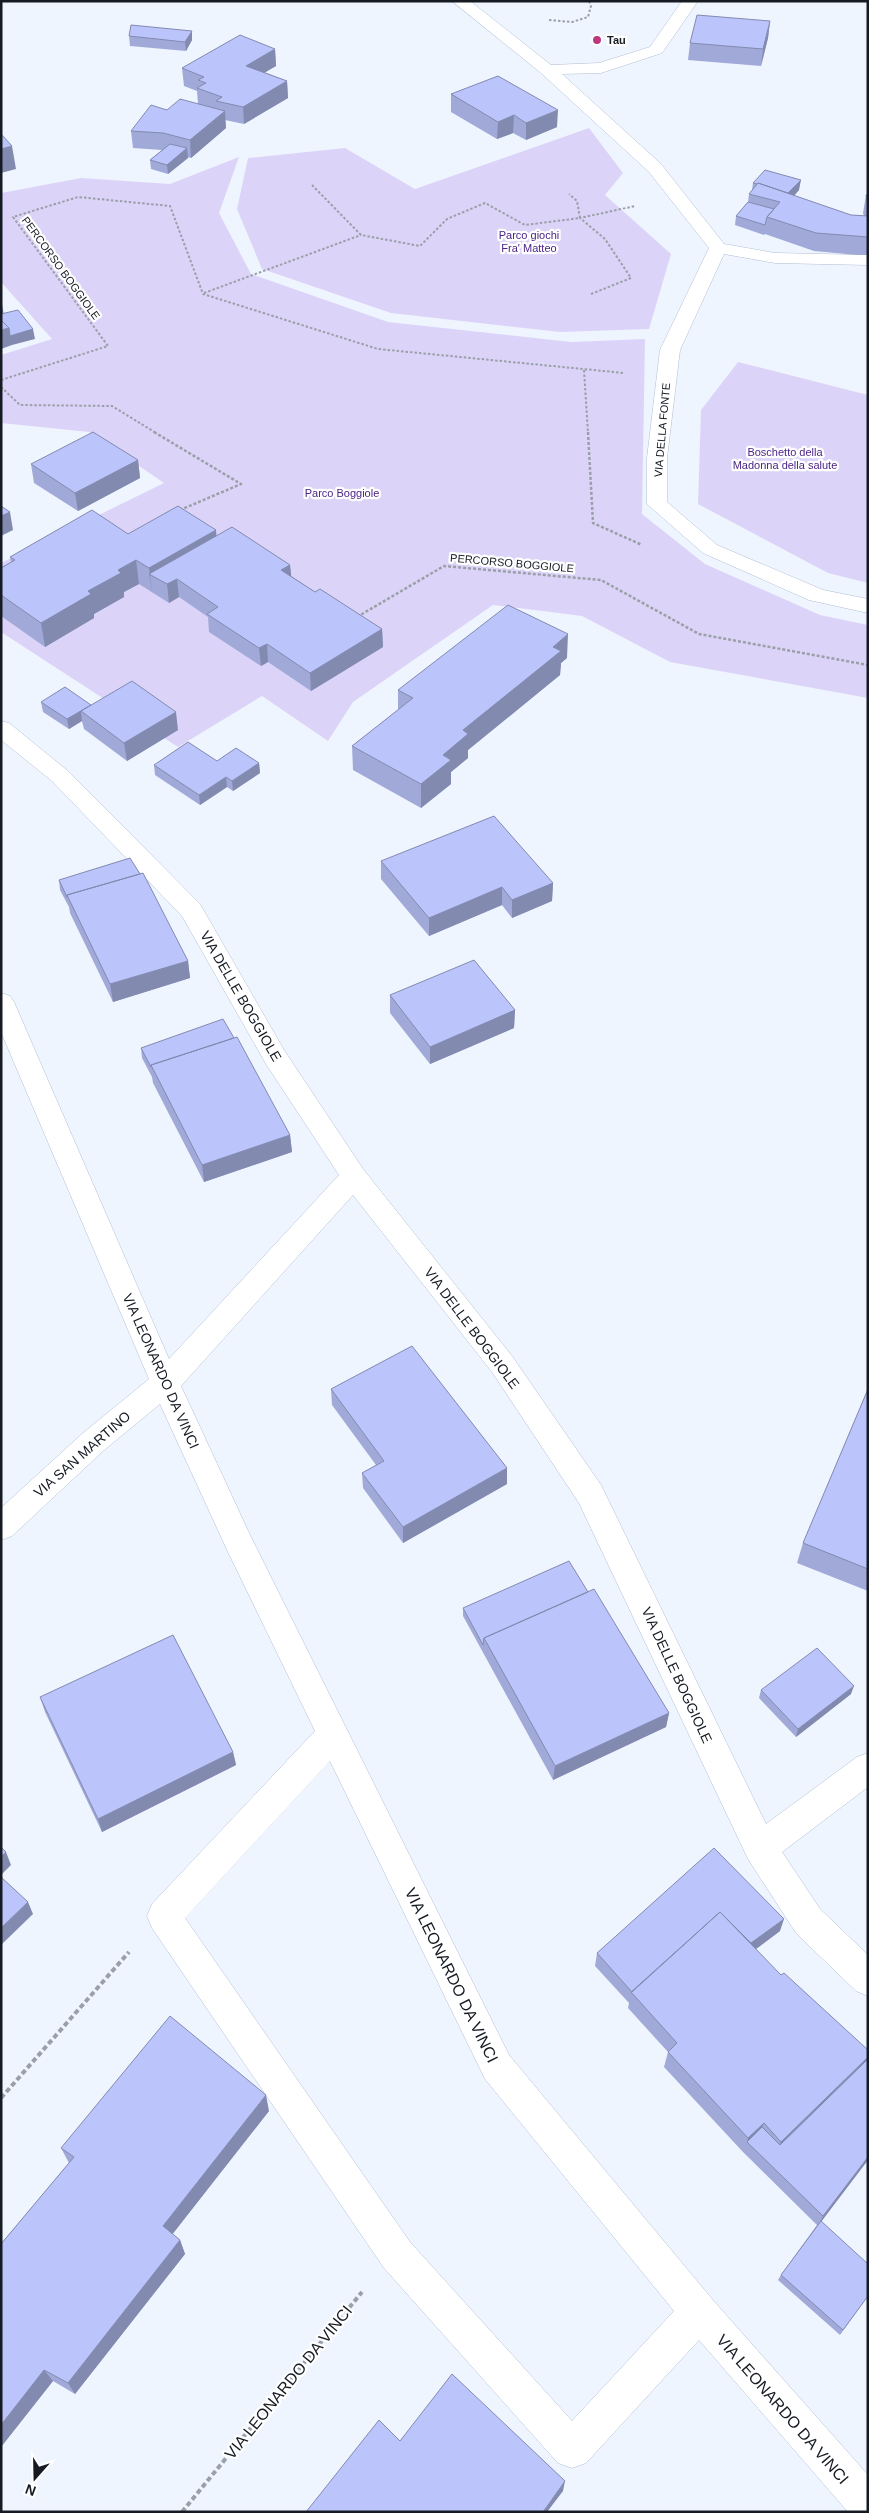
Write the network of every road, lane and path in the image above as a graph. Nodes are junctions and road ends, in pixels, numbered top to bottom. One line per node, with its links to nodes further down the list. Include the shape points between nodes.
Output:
1 (460, 1): 3 (street)
2 (690, 1): 3 (street, via 656,50 601,68)
3 (547, 70): 6 (street, via 655,168)
4 (312, 185): 8 (path)
5 (569, 194): 7 (path, via 578,201)
6 (677, 197): 7 (path); 9 (street)
7 (580, 218): 8 (path, via 525,226 485,202 447,219 420,246); 12 (path, via 605,239 631,278)
8 (361, 235): 11 (path)
9 (718, 248): 10 (street, via 775,258); 17 (street, VIA DELLA FONTE, via 670,350 657,458 657,504 710,549 817,595)
10 (868, 260)
11 (203, 294): 13 (path, via 378,349); 14 (path, PERCORSO BOGGIOLE, via 170,206 78,197 13,217 108,346)
12 (591, 294)
13 (584, 370)
14 (1, 380)
15 (1, 387): 16 (path, via 20,405 112,406 240,484)
16 (178, 511)
17 (868, 606)
18 (353, 619): 19 (path, PERCORSO BOGGIOLE, via 444,566 601,580 699,634)
19 (868, 666)
20 (1, 728): 22 (street, VIA DELLE BOGGIOLE, via 60,776 192,910 275,1057)
21 (1, 1002): 23 (street, VIA LEONARDO DA VINCI)
22 (354, 1176): 23 (street, VIA SAN MARTINO); 27 (street, VIA DELLE BOGGIOLE, via 502,1364 590,1494)
23 (165, 1383): 24 (street, VIA SAN MARTINO, via 92,1442); 25 (street, VIA LEONARDO DA VINCI, via 238,1543)
24 (1, 1527)
25 (334, 1734): 28 (street); 32 (street, VIA LEONARDO DA VINCI, via 497,2067)
26 (868, 1768): 27 (street)
27 (760, 1848): 29 (street, VIA DELLE BOGGIOLE, via 808,1922)
28 (164, 1916): 30 (path); 31 (street)
29 (868, 1979)
30 (1, 2098)
31 (398, 2255): 32 (street, via 572,2449); 34 (path, VIA LEONARDO DA VINCI, via 354,2300)
32 (699, 2312): 33 (street, VIA LEONARDO DA VINCI)
33 (868, 2506)
34 (182, 2512)

